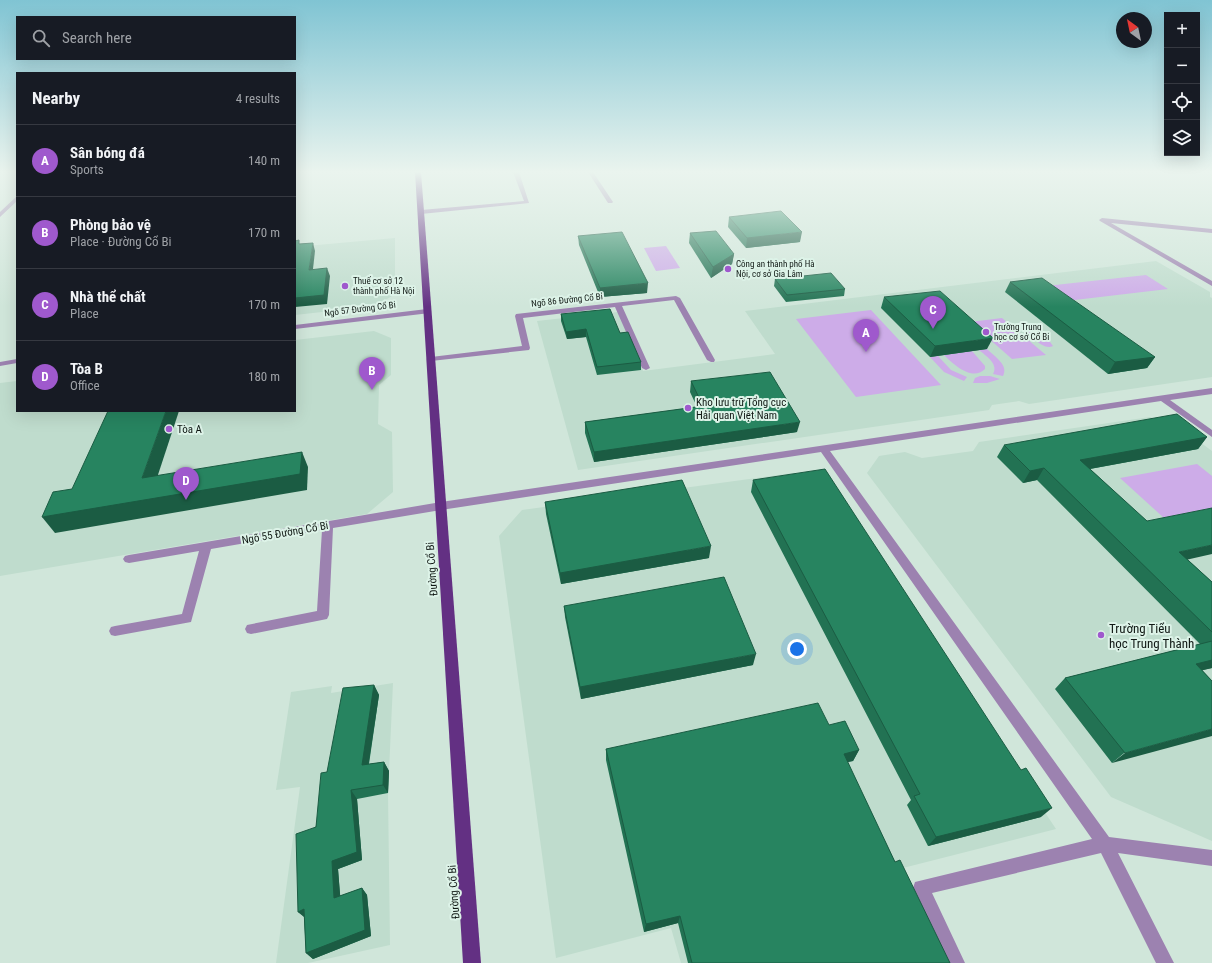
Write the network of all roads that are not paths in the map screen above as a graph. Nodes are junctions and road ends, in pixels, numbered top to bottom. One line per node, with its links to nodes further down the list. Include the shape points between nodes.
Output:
1 (421, 217): 5 (main road, Đường Cổ Bi)
2 (1212, 231): 3 (street, via 1102,220)
3 (1212, 284)
4 (618, 305): 7 (street, Ngõ 86 Đường Cổ Bi, via 519,316 526,348); 8 (street, Ngõ 86 Đường Cổ Bi, via 676,298); 11 (street)
5 (428, 311): 6 (street, Ngõ 57 Đường Cổ Bi); 7 (main road, Đường Cổ Bi)
6 (296, 327)
7 (431, 359): 16 (main road, Đường Cổ Bi)
8 (710, 360)
9 (16, 362): 10 (street)
10 (0, 364)
11 (646, 368)
12 (1212, 392): 13 (street, Ngõ 55 Đường Cổ Bi)
13 (1163, 399): 14 (street); 15 (street, Ngõ 55 Đường Cổ Bi)
14 (1212, 434)
15 (824, 449): 16 (street, Ngõ 55 Đường Cổ Bi); 22 (street)
16 (441, 506): 17 (street, Ngõ 55 Đường Cổ Bi); 24 (main road, Đường Cổ Bi)
17 (328, 525): 18 (street, Ngõ 55 Đường Cổ Bi); 20 (street, via 323,615)
18 (206, 546): 19 (street, Ngõ 55 Đường Cổ Bi); 21 (street, via 188,618)
19 (129, 559)
20 (251, 629)
21 (116, 631)
22 (1105, 844): 23 (street); 25 (street, via 921,888); 26 (street)
23 (1212, 858)
24 (472, 963)
25 (956, 963)
26 (1165, 963)

